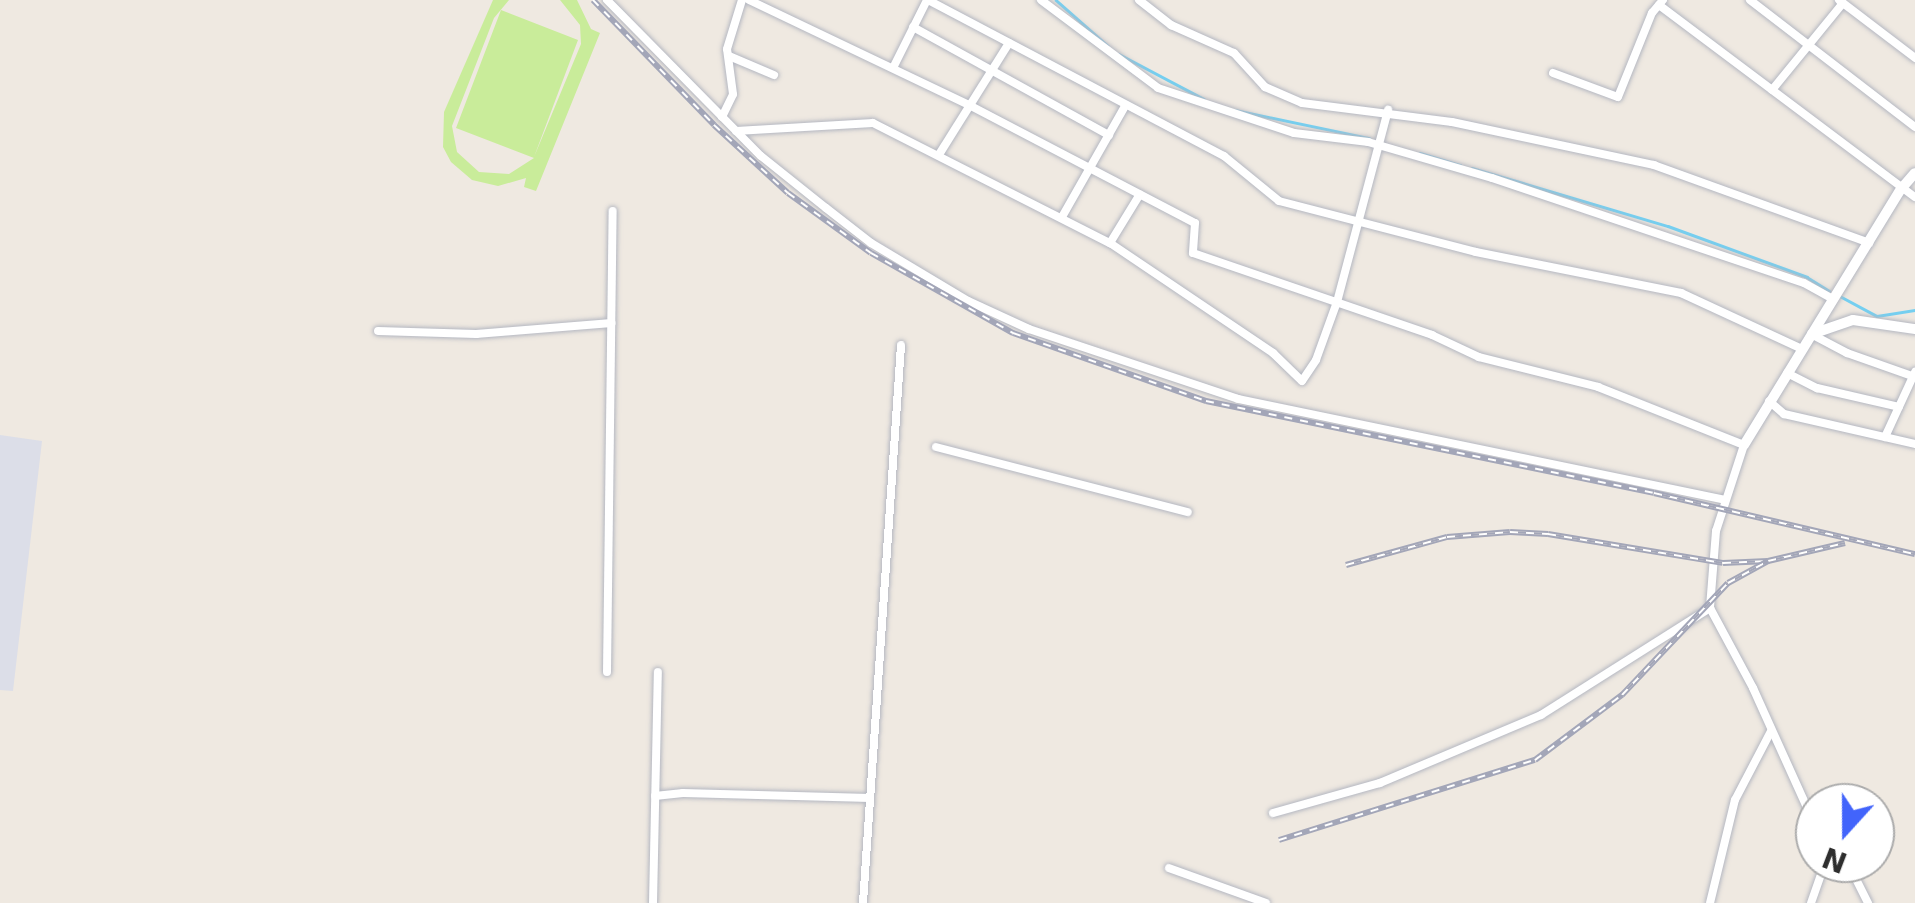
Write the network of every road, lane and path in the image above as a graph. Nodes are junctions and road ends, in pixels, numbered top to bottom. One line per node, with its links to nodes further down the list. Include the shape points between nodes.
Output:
1 (606, 0): 22 (street)
2 (746, 0): 12 (street, via 731,32); 14 (street)
3 (927, 0): 9 (street); 10 (street)
4 (1041, 0): 26 (street, via 1158,88 1294,133)
5 (1139, 0): 21 (street, via 1171,26 1234,53 1265,88 1302,104)
6 (1750, 0): 11 (street)
7 (1661, 2): 16 (street, via 1618,97); 18 (street)
8 (1841, 2): 11 (street); 13 (street)
9 (913, 27): 14 (street); 15 (street)
10 (1008, 43): 15 (street); 20 (street)
11 (1810, 45): 18 (street); 23 (street)
12 (729, 56): 17 (street); 22 (street, via 733,94)
13 (1915, 58)
14 (893, 68): 19 (street)
15 (990, 70): 19 (street); 25 (street)
16 (1553, 73)
17 (774, 75)
18 (1772, 90): 30 (street)
19 (969, 105): 27 (street); 28 (street)
20 (1126, 106): 25 (street); 35 (street, via 1224,156 1279,200)
21 (1388, 112): 26 (street); 37 (street, via 1654,165)
22 (722, 117): 24 (street)
23 (1915, 127)
24 (736, 131): 27 (street, via 873,123); 54 (street, via 871,243 968,301 1109,360 1238,400)
25 (1108, 135): 28 (street)
26 (1377, 146): 35 (street); 38 (street, via 1588,208)
27 (940, 154): 34 (street)
28 (1089, 168): 31 (street); 34 (street)
29 (1915, 173): 30 (street)
30 (1901, 188): 32 (street); 37 (street)
31 (1140, 194): 36 (street); 39 (street, via 1195,223 1193,253)
32 (1915, 197)
33 (614, 210): 40 (street)
34 (1062, 217): 36 (street)
35 (1355, 222): 39 (street); 45 (street, via 1681,292)
36 (1110, 243): 39 (street, via 1273,353 1302,381)
37 (1869, 243): 38 (street)
38 (1833, 299): 43 (street)
39 (1337, 302): 52 (street, via 1479,357 1598,388)
40 (612, 323): 42 (street, via 476,334); 57 (street)
41 (1915, 329): 43 (street, via 1853,320)
42 (378, 331)
43 (1811, 334): 45 (street); 47 (street)
44 (901, 346): 62 (street)
45 (1802, 349): 46 (street)
46 (1787, 373): 48 (street); 49 (street, via 1817,388)
47 (1915, 375): 49 (street)
48 (1769, 401): 50 (street, via 1784,414); 52 (street)
49 (1899, 407): 50 (street)
50 (1884, 437): 51 (street)
51 (1915, 444)
52 (1744, 445): 54 (street)
53 (936, 448): 55 (street)
54 (1724, 500): 56 (street)
55 (1188, 512)
56 (1710, 608): 59 (street); 63 (street, via 1541,715 1380,783)
57 (607, 672)
58 (658, 672): 61 (street)
59 (1772, 731): 60 (street); 68 (street, via 1735,800)
60 (1796, 783)
61 (655, 796): 62 (street); 65 (street)
62 (870, 798): 66 (street)
63 (1273, 813)
64 (1169, 868): 67 (street)
65 (653, 903)
66 (863, 903)
67 (1266, 903)
68 (1710, 903)

